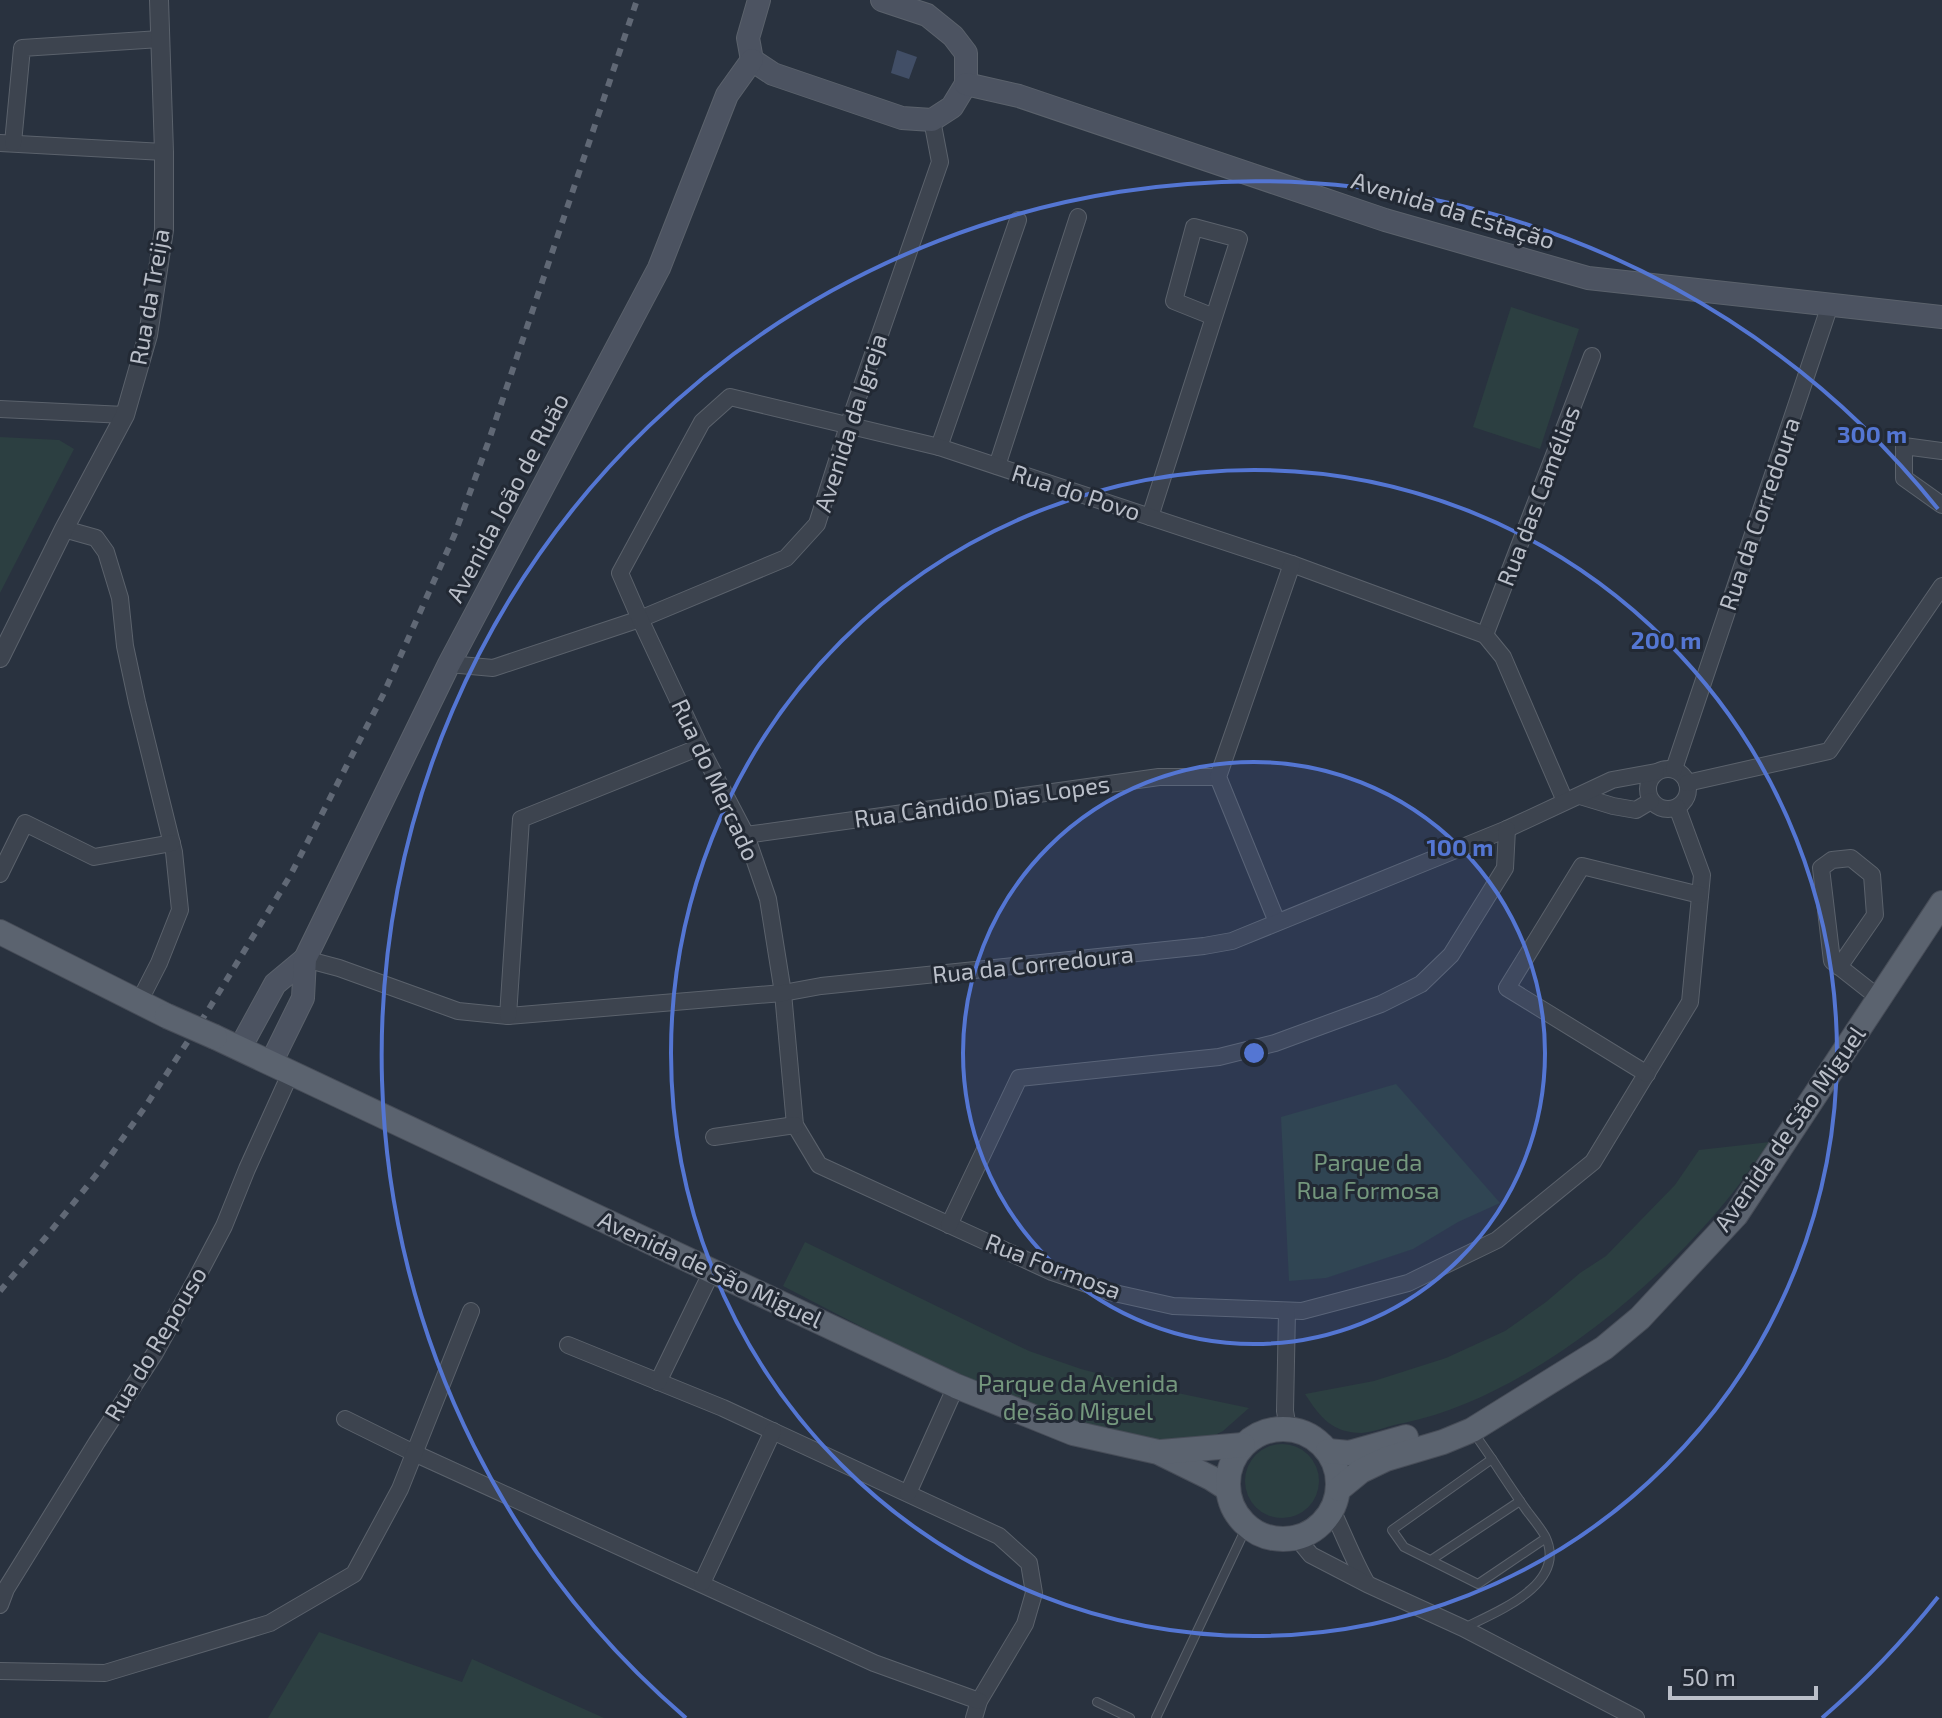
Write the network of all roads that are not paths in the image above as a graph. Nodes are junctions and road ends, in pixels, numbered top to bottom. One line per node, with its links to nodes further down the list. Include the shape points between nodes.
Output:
1 (159, 0): 4 (street, Rua da Treija)
2 (759, 0): 5 (main road, via 748,38)
3 (882, 0): 6 (main road, via 927,15 953,36 966,53)
4 (160, 39): 8 (street, via 22,48); 9 (street, Rua da Treija)
5 (752, 60): 7 (main road, via 773,74 902,118); 30 (main road, Avenida João de Ruão, via 727,95 659,268)
6 (966, 84): 7 (main road, via 952,107); 12 (main road, Avenida da Estação, via 1019,96 1385,220 1588,278)
7 (932, 120): 18 (street, Avenida da Igreja, via 940,162)
8 (6, 143): 9 (street)
9 (164, 152): 17 (street, Rua da Treija, via 164,230 148,335)
10 (1078, 217): 21 (street)
11 (1018, 220): 19 (street)
12 (1830, 305): 14 (main road, Avenida da Estação); 32 (street, Rua da Corredoura)
13 (1214, 317): 13 (street, via 1239,239 1194,227 1174,301); 23 (street)
14 (1942, 317)
15 (1592, 356): 28 (street, Rua das Camélias)
16 (0, 409): 17 (street)
17 (125, 415): 24 (street, Rua da Treija)
18 (848, 426): 19 (street, Rua do Povo); 27 (street, Avenida da Igreja, via 817,524 786,558); 27 (street, Rua do Povo, via 730,397 702,422 620,573)
19 (939, 447): 21 (street, Rua do Povo)
20 (1942, 451): 22 (street, via 1904,446 1904,478)
21 (997, 466): 23 (street, Rua do Povo)
22 (1942, 505)
23 (1150, 517): 25 (street, Rua do Povo)
24 (64, 529): 29 (street, Rua da Treija); 41 (street, via 96,538 106,552)
25 (1292, 564): 28 (street, Rua do Povo); 34 (street)
26 (1942, 586): 35 (street, via 1829,751)
27 (640, 619): 30 (street, Avenida da Igreja, via 493,668); 31 (street, Rua do Mercado)
28 (1485, 635): 36 (street, via 1503,657)
29 (0, 658)
30 (449, 664): 47 (main road, Avenida João de Ruão)
31 (700, 747): 40 (street, Rua do Mercado); 52 (street, via 521,819)
32 (1674, 769): 33 (street, Rua da Corredoura); 35 (street)
33 (1656, 772): 36 (street, Rua da Corredoura, via 1612,780); 37 (street, via 1648,783)
34 (1218, 777): 40 (street, Rua Cândido Dias Lopes, via 1159,777); 45 (street)
35 (1687, 783): 38 (street, via 1685,800)
36 (1572, 798): 37 (street, via 1636,810); 39 (street, Rua da Corredoura)
37 (1651, 801): 38 (street, via 1663,808)
38 (1677, 807): 43 (street, Rua Formosa, via 1702,875)
39 (1507, 829): 45 (street, Rua da Corredoura); 58 (street, via 1505,868 1451,955 1421,984 1275,1043 1219,1057 1019,1078)
40 (746, 835): 49 (street, Rua do Mercado, via 768,899)
41 (172, 843): 42 (street, via 94,857 25,823); 51 (street, via 180,910)
42 (0, 874)
43 (1700, 895): 55 (street, Rua Formosa, via 1690,1002); 55 (street, via 1582,866 1507,988)
44 (1942, 903): 50 (main road, Avenida de São Miguel)
45 (1277, 922): 49 (street, Rua da Corredoura, via 1204,946)
46 (0, 932): 51 (main road, Avenida de São Miguel)
47 (305, 959): 52 (street, Rua da Corredoura, via 458,1011); 53 (main road, via 275,984); 54 (main road, via 303,998)
48 (1839, 967): 48 (street, via 1832,961 1821,868 1832,860 1851,858 1872,875 1875,915); 50 (street)
49 (783, 993): 52 (street, Rua da Corredoura); 56 (street, Rua Formosa)
50 (1879, 998): 65 (main road, Avenida de São Miguel, via 1736,1215 1640,1318 1604,1348)
51 (139, 1002): 53 (main road, Avenida de São Miguel, bridge)
52 (508, 1016)
53 (240, 1048): 54 (main road, Avenida de São Miguel)
54 (281, 1067): 59 (main road, Avenida de São Miguel); 85 (street, Rua do Repouso, via 224,1226 155,1353)
55 (1647, 1074): 61 (street, Rua Formosa, via 1593,1162 1497,1240 1408,1283)
56 (795, 1125): 57 (street); 58 (street, Rua Formosa, via 819,1165)
57 (714, 1137)
58 (949, 1225): 61 (street, Rua Formosa, via 1110,1292 1173,1306)
59 (712, 1271): 63 (street); 64 (main road, Avenida de São Miguel)
60 (471, 1311): 73 (street)
61 (1287, 1311): 67 (street)
62 (568, 1345): 63 (street)
63 (658, 1382): 69 (street)
64 (956, 1386): 72 (main road, Avenida de São Miguel, via 1073,1433); 76 (street)
65 (1536, 1390): 68 (main road, Avenida de São Miguel); 71 (main road, Avenida de São Miguel, via 1382,1444 1349,1453)
66 (345, 1419): 73 (street)
67 (1288, 1428): 70 (main road, via 1256,1435); 71 (main road, via 1317,1440)
68 (1472, 1430): 74 (lane); 77 (main road, Avenida de São Miguel, via 1361,1471)
69 (773, 1431): 76 (street); 83 (street)
70 (1243, 1445): 72 (main road, Avenida de São Miguel); 75 (main road, via 1234,1458)
71 (1328, 1451): 77 (main road, via 1338,1475)
72 (1158, 1452): 75 (main road, Avenida de São Miguel)
73 (414, 1453): 83 (street); 87 (street, via 354,1574 270,1623 105,1673)
74 (1492, 1459): 78 (lane); 82 (lane, via 1392,1530 1404,1547)
75 (1228, 1489): 79 (main road)
76 (908, 1493): 88 (street, via 999,1536 1029,1563 1034,1593 1025,1624)
77 (1335, 1500): 80 (main road, via 1323,1523); 84 (street, via 1351,1556)
78 (1520, 1501): 81 (lane); 82 (lane)
79 (1247, 1526): 80 (main road, via 1262,1535); 92 (lane)
80 (1297, 1538): 84 (street, via 1311,1555)
81 (1546, 1538): 82 (lane, via 1478,1584); 86 (lane, via 1549,1560 1534,1587)
82 (1431, 1560)
83 (702, 1583): 88 (street, via 874,1663)
84 (1367, 1584): 86 (street)
85 (0, 1605)
86 (1463, 1628): 93 (street)
87 (0, 1671)
88 (979, 1701): 90 (street)
89 (1097, 1702): 91 (lane)
90 (974, 1718)
91 (1130, 1718)
92 (1156, 1718)
93 (1636, 1718)

